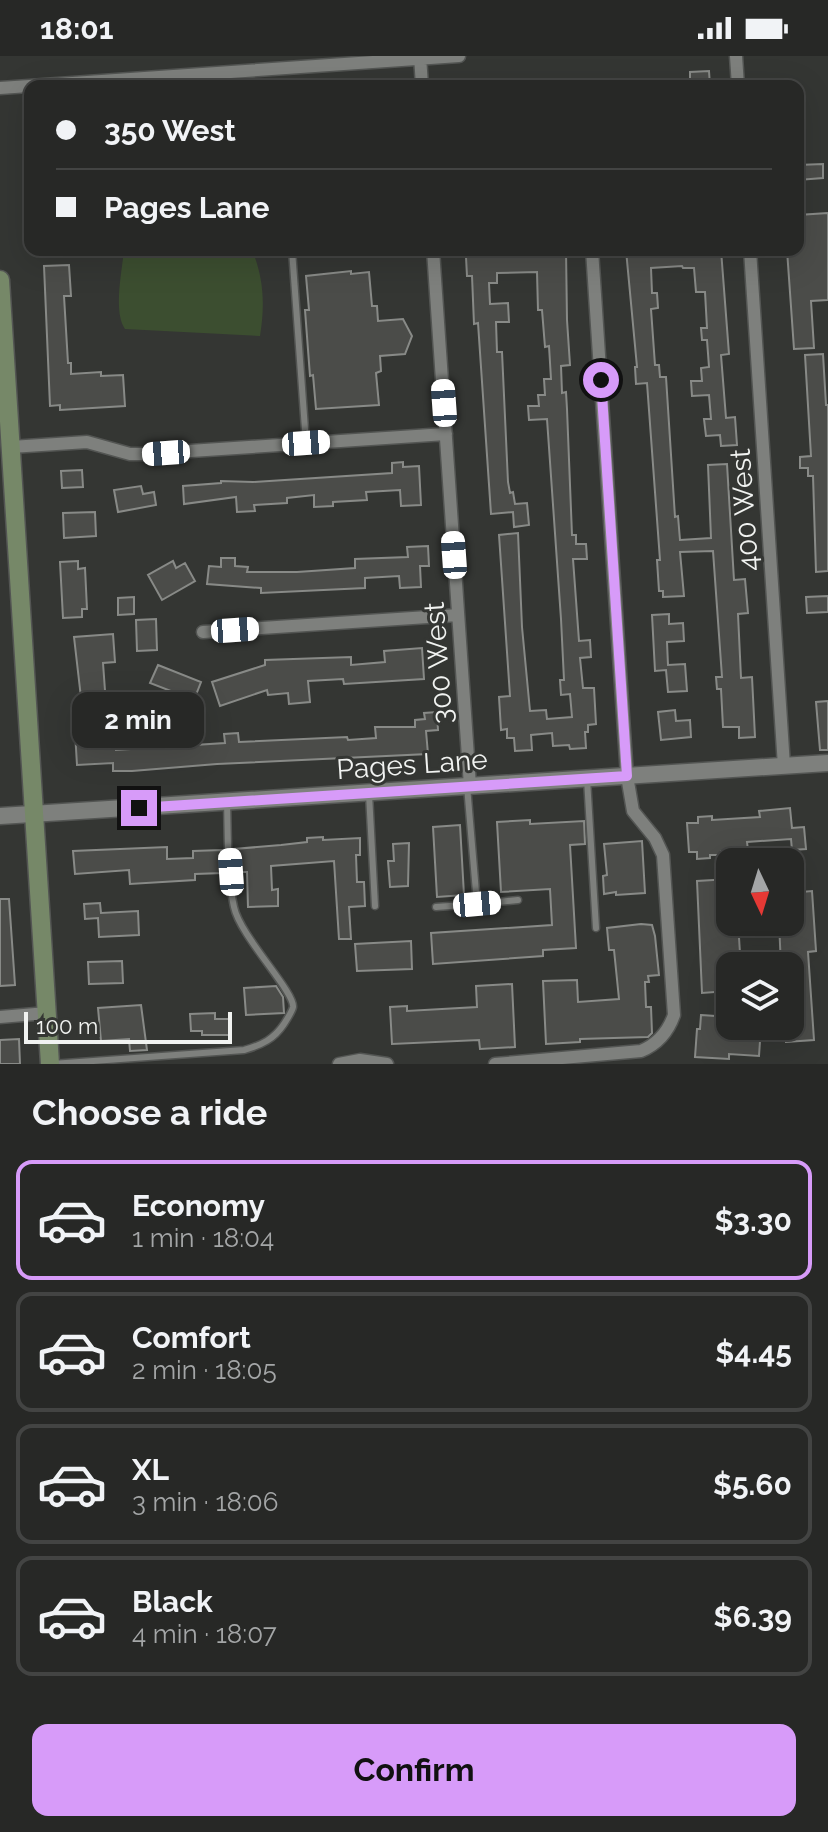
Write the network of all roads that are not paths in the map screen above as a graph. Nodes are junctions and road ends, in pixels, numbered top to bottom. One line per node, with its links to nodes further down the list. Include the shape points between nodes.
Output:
1 (459, 56): 3 (street)
2 (736, 56): 6 (street)
3 (420, 57): 4 (street); 5 (street)
4 (108, 80)
5 (422, 80)
6 (738, 80)
7 (24, 86): 8 (street)
8 (0, 88)
9 (292, 256): 15 (lane)
10 (433, 256): 14 (street, 300 West)
11 (592, 256): 21 (street)
12 (750, 256): 20 (street, 400 West)
13 (0, 280): 16 (main road)
14 (446, 434): 15 (street); 17 (street, 300 West)
15 (306, 443): 16 (street, via 138,454 87,442)
16 (11, 447): 26 (main road)
17 (458, 615): 18 (street); 23 (street, 300 West)
18 (203, 632)
19 (828, 763): 20 (street, Pages Lane)
20 (784, 766): 21 (street, Pages Lane)
21 (627, 776): 22 (street, Pages Lane); 38 (street, via 633,811 663,855 672,1022 657,1043 641,1051)
22 (587, 779): 23 (street, Pages Lane); 32 (lane)
23 (469, 786): 24 (street, Pages Lane); 29 (lane)
24 (369, 793): 25 (street, Pages Lane); 30 (lane)
25 (227, 802): 26 (street, Pages Lane); 35 (lane, via 233,906 292,1002 283,1027 271,1040 244,1050)
26 (34, 814): 27 (street, Pages Lane); 33 (main road)
27 (0, 816)
28 (518, 900): 29 (lane)
29 (477, 904): 31 (lane)
30 (375, 906)
31 (436, 907)
32 (596, 928)
33 (47, 1013): 34 (street); 35 (main road)
34 (0, 1017)
35 (50, 1064)
36 (339, 1064): 37 (street)
37 (387, 1064)
38 (495, 1064)

